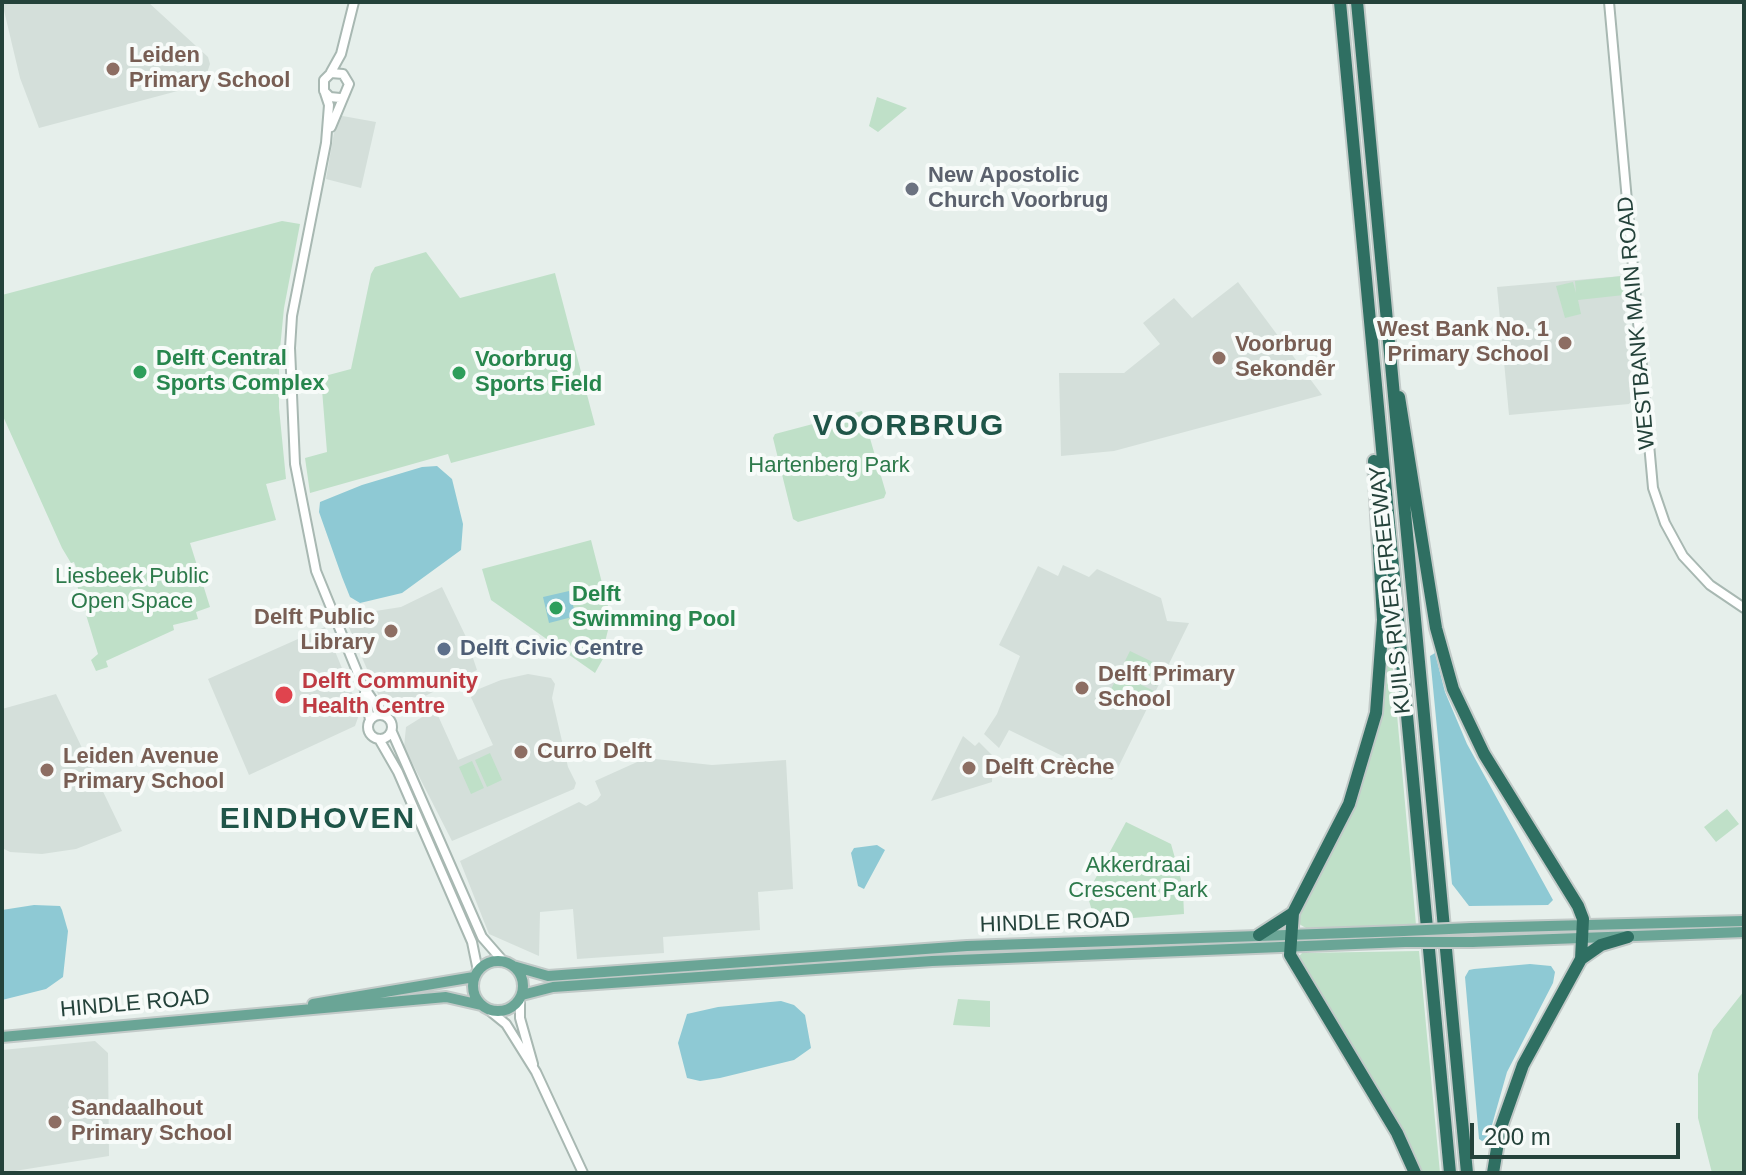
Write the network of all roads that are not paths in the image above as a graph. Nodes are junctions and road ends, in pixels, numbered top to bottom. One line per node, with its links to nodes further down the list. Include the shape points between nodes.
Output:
1 (354, 2): 5 (street)
2 (1340, 2): 12 (highway, KUILS RIVER FREEWAY)
3 (1357, 2): 11 (highway, KUILS RIVER FREEWAY)
4 (1609, 2): 13 (street, WESTBANK MAIN ROAD, via 1653,488 1683,556 1710,585)
5 (348, 31): 6 (street); 7 (street)
6 (331, 73): 7 (street); 8 (street, via 322,83)
7 (345, 76): 9 (street, via 349,88)
8 (325, 93): 9 (street); 10 (street)
9 (340, 98): 10 (street)
10 (326, 143): 14 (street, via 292,316 291,423 309,549)
11 (1391, 371): 21 (highway, via 1404,413 1436,628 1453,689 1484,754 1578,906); 38 (highway, KUILS RIVER FREEWAY)
12 (1375, 390): 19 (highway, via 1372,434 1383,620 1376,713 1349,804); 37 (highway, KUILS RIVER FREEWAY)
13 (1744, 608)
14 (363, 686): 15 (street); 16 (street)
15 (383, 715): 16 (street); 17 (street)
16 (370, 720): 18 (street, via 369,733)
17 (392, 732): 18 (street); 28 (street, via 482,937)
18 (379, 739): 29 (street, via 472,942)
19 (1293, 913): 23 (highway); 26 (highway)
20 (1744, 921): 21 (main road, HINDLE ROAD)
21 (1584, 931): 24 (main road, HINDLE ROAD, bridge, via 1471,928); 24 (main road, HINDLE ROAD, bridge, via 1472,942); 25 (main road, HINDLE ROAD); 27 (highway)
22 (1744, 932): 25 (main road, HINDLE ROAD)
23 (1259, 935): 26 (main road, HINDLE ROAD); 28 (main road, HINDLE ROAD, via 967,946 548,976)
24 (1404, 937): 26 (main road, HINDLE ROAD)
25 (1628, 937): 27 (highway, via 1601,945)
26 (1290, 941): 30 (main road, HINDLE ROAD, via 553,987); 36 (highway, via 1293,964 1397,1133)
27 (1581, 959): 39 (highway, via 1519,1075 1500,1130)
28 (508, 964): 29 (main road, via 489,962); 30 (main road, via 523,982)
29 (476, 974): 31 (main road, via 473,992); 32 (main road, HINDLE ROAD)
30 (521, 997): 31 (main road, via 504,1011); 34 (street, via 520,1018)
31 (486, 1008): 32 (main road, HINDLE ROAD, via 446,997); 34 (street, via 506,1024)
32 (271, 1012): 33 (main road, HINDLE ROAD)
33 (2, 1037)
34 (536, 1072): 35 (street)
35 (583, 1173)
36 (1415, 1173)
37 (1450, 1173)
38 (1467, 1173)
39 (1493, 1173)

